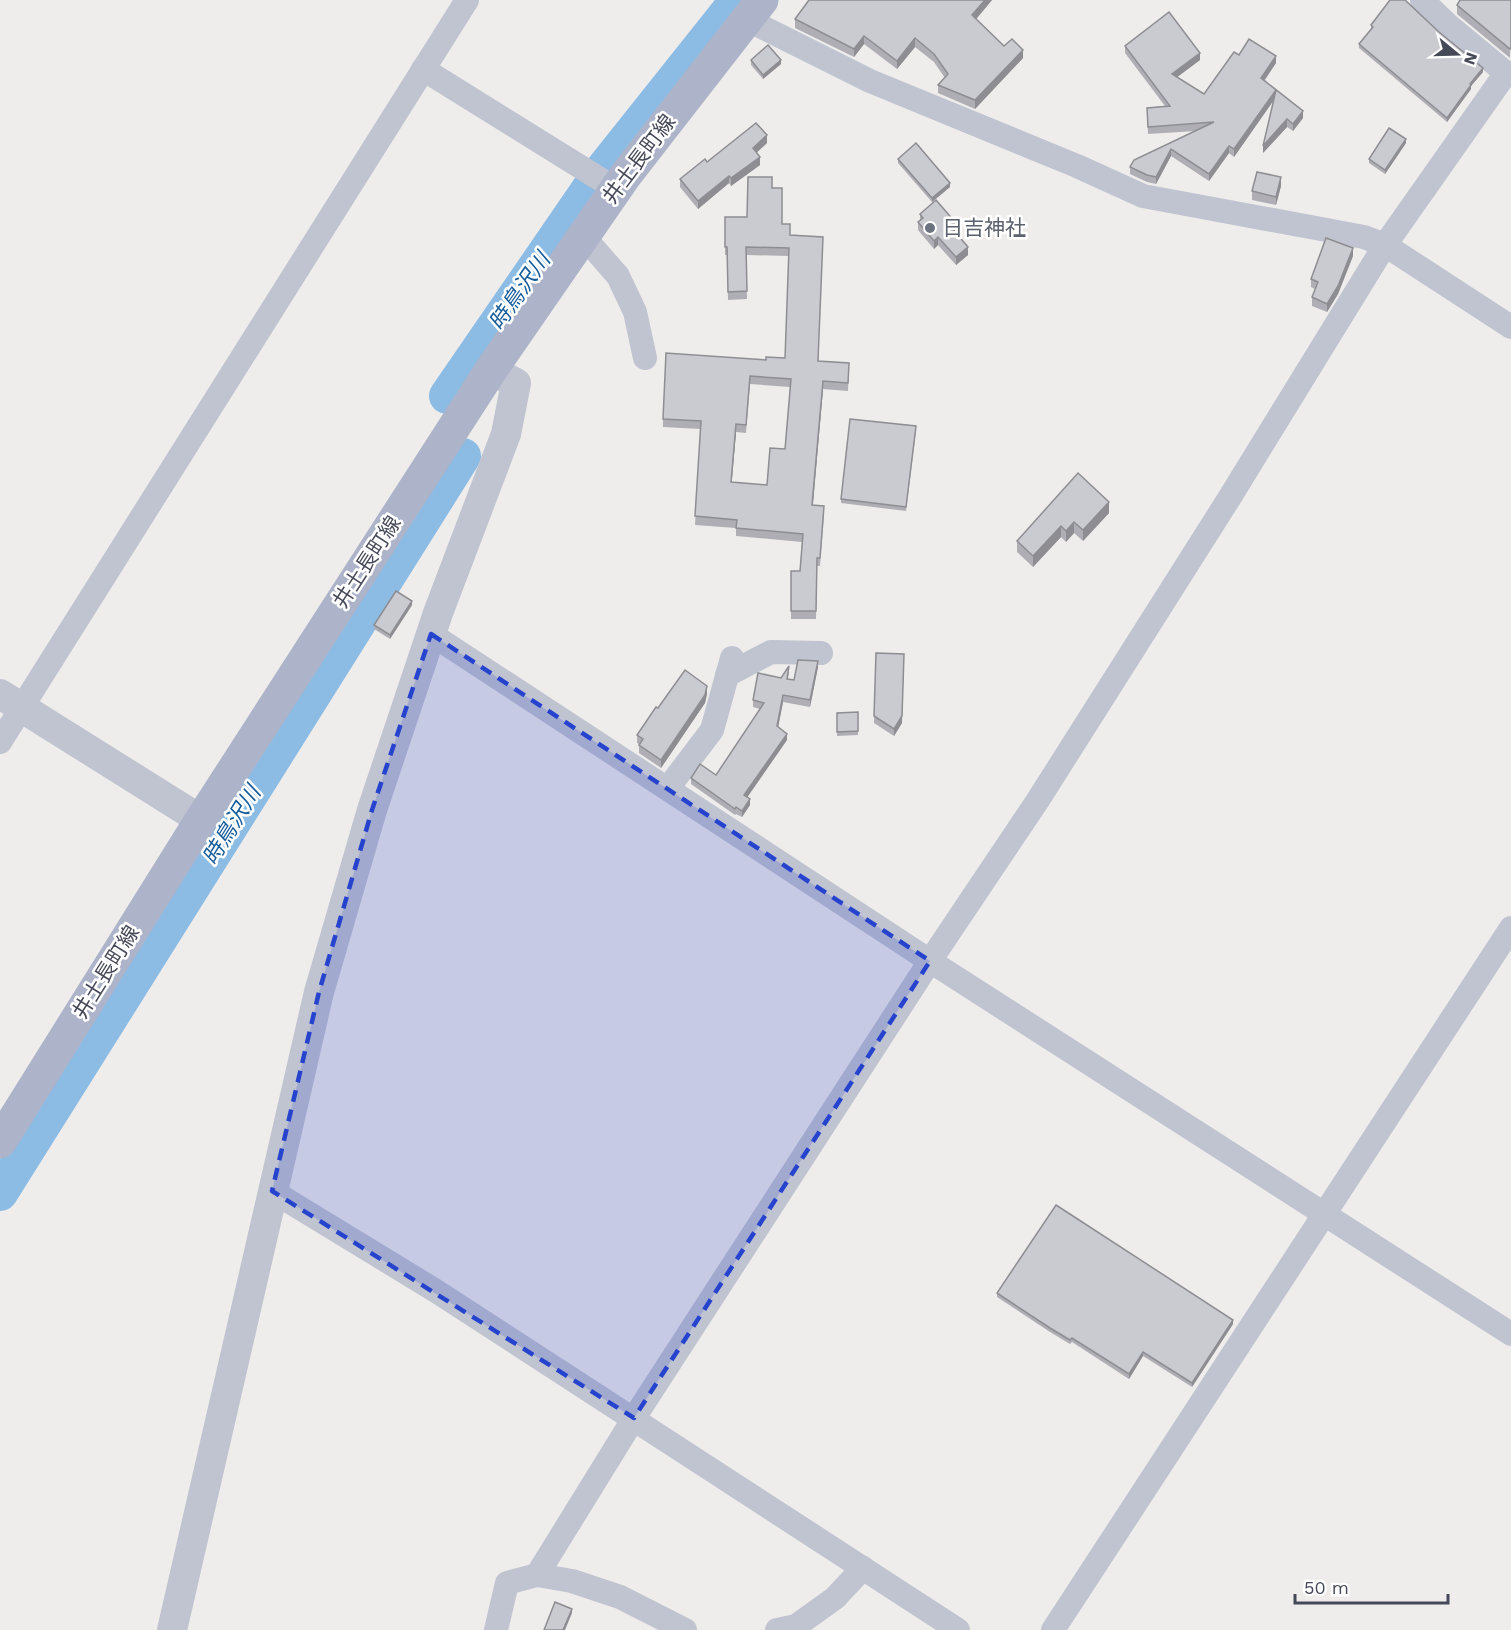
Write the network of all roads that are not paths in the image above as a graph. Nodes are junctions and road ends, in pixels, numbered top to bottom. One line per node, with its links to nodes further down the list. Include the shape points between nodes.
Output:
1 (467, 0): 4 (street)
2 (1422, 0): 7 (street, via 1506,73)
3 (754, 10): 5 (main road, 井土長町線); 7 (street, via 870,81 1143,196 1364,237)
4 (423, 69): 5 (street); 13 (street)
5 (616, 189): 6 (main road, 井土長町線)
6 (583, 236): 9 (street, via 618,276 635,312); 10 (main road, 井土長町線)
7 (1385, 246): 8 (street); 18 (street, via 1038,800)
8 (1511, 327)
9 (645, 358)
10 (491, 370): 11 (street, via 516,383 506,434); 16 (main road, 井土長町線)
11 (431, 634): 15 (street); 20 (street, via 372,810 319,992)
12 (821, 653): 15 (street, via 771,652 729,666 712,730)
13 (11, 701): 14 (street); 16 (street)
14 (0, 742)
15 (668, 788): 18 (street)
16 (201, 820): 19 (main road, 井土長町線)
17 (1511, 928): 21 (street)
18 (930, 961): 21 (street); 23 (street)
19 (0, 1142)
20 (272, 1191): 23 (street); 26 (street)
21 (1324, 1213): 22 (street); 31 (street)
22 (1511, 1334)
23 (634, 1418): 24 (street); 25 (street)
24 (863, 1568): 29 (street, via 835,1598 796,1626); 30 (street)
25 (537, 1575): 27 (street, via 507,1582); 28 (street, via 572,1581 620,1597)
26 (171, 1630)
27 (496, 1630)
28 (685, 1630)
29 (777, 1630)
30 (958, 1630)
31 (1053, 1630)

